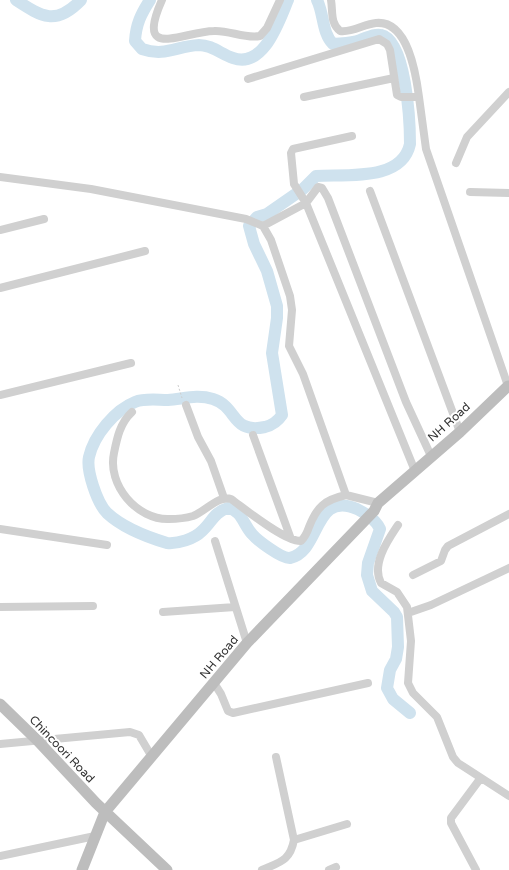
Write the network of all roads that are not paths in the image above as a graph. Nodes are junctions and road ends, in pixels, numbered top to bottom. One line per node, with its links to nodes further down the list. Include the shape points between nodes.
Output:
1 (162, 0): 2 (street, via 152,27 158,37 168,39 206,31 260,36 267,28)
2 (280, 0)
3 (331, 0): 7 (street, via 335,27 340,31 374,23 392,26 407,46)
4 (394, 78): 5 (street, via 390,50 387,44 379,39); 7 (street, via 397,94 401,97); 8 (street)
5 (248, 79)
6 (509, 92): 10 (street, via 467,138)
7 (418, 95): 22 (street, via 426,149)
8 (304, 97)
9 (352, 136): 15 (street, via 297,147 291,151 293,178)
10 (456, 163)
11 (0, 177): 17 (street, via 91,189 246,219)
12 (370, 191): 26 (street)
13 (470, 192): 14 (street)
14 (509, 193)
15 (304, 200): 17 (street); 28 (street, via 318,187 322,188 328,198 406,402); 29 (street)
16 (44, 219): 18 (street)
17 (262, 225): 30 (street, via 271,240 290,296 292,310 289,346 303,374)
18 (0, 230)
19 (145, 251): 20 (street)
20 (0, 288)
21 (131, 363): 23 (street)
22 (509, 385): 26 (main road, NH Road)
23 (0, 395)
24 (186, 406): 31 (street)
25 (132, 412): 31 (street, via 123,422 112,468 126,498 144,513 170,519 192,516)
26 (460, 432): 28 (main road, NH Road)
27 (253, 435): 36 (street)
28 (431, 456): 29 (main road, NH Road)
29 (414, 471): 32 (main road, NH Road)
30 (346, 495): 32 (street); 36 (street, via 321,505 301,541)
31 (224, 498): 36 (street, via 231,499)
32 (376, 507): 46 (main road, NH Road)
33 (509, 514): 40 (street, via 448,546 441,561)
34 (398, 525): 45 (street, via 385,547 378,566 378,574 383,585 393,588 400,595)
35 (0, 529): 38 (street)
36 (291, 539)
37 (215, 541): 43 (street)
38 (107, 545)
39 (509, 568): 45 (street, via 431,605)
40 (413, 575)
41 (93, 606): 42 (street)
42 (0, 607)
43 (235, 607): 44 (street); 46 (street)
44 (163, 612)
45 (408, 613): 54 (street, via 411,650 408,678 411,688 437,717 455,760)
46 (247, 644): 47 (main road, NH Road)
47 (214, 683): 48 (street, via 228,712 233,714); 52 (main road, NH Road)
48 (368, 683)
49 (0, 704): 50 (main road, Chincoori Road)
50 (38, 740): 51 (street); 52 (street, via 130,732 139,735); 56 (main road, Chincoori Road)
51 (0, 744)
52 (152, 757): 56 (main road, NH Road)
53 (276, 757): 59 (street)
54 (478, 782): 55 (street); 64 (street, via 451,818 451,823)
55 (509, 796)
56 (105, 812): 58 (main road, NH Road); 62 (main road, Chincoori Road)
57 (347, 824): 59 (street)
58 (96, 836): 60 (street); 61 (main road, NH Road)
59 (294, 840): 63 (street, via 289,856)
60 (0, 856)
61 (82, 870)
62 (167, 870)
63 (262, 870)
64 (475, 870)

